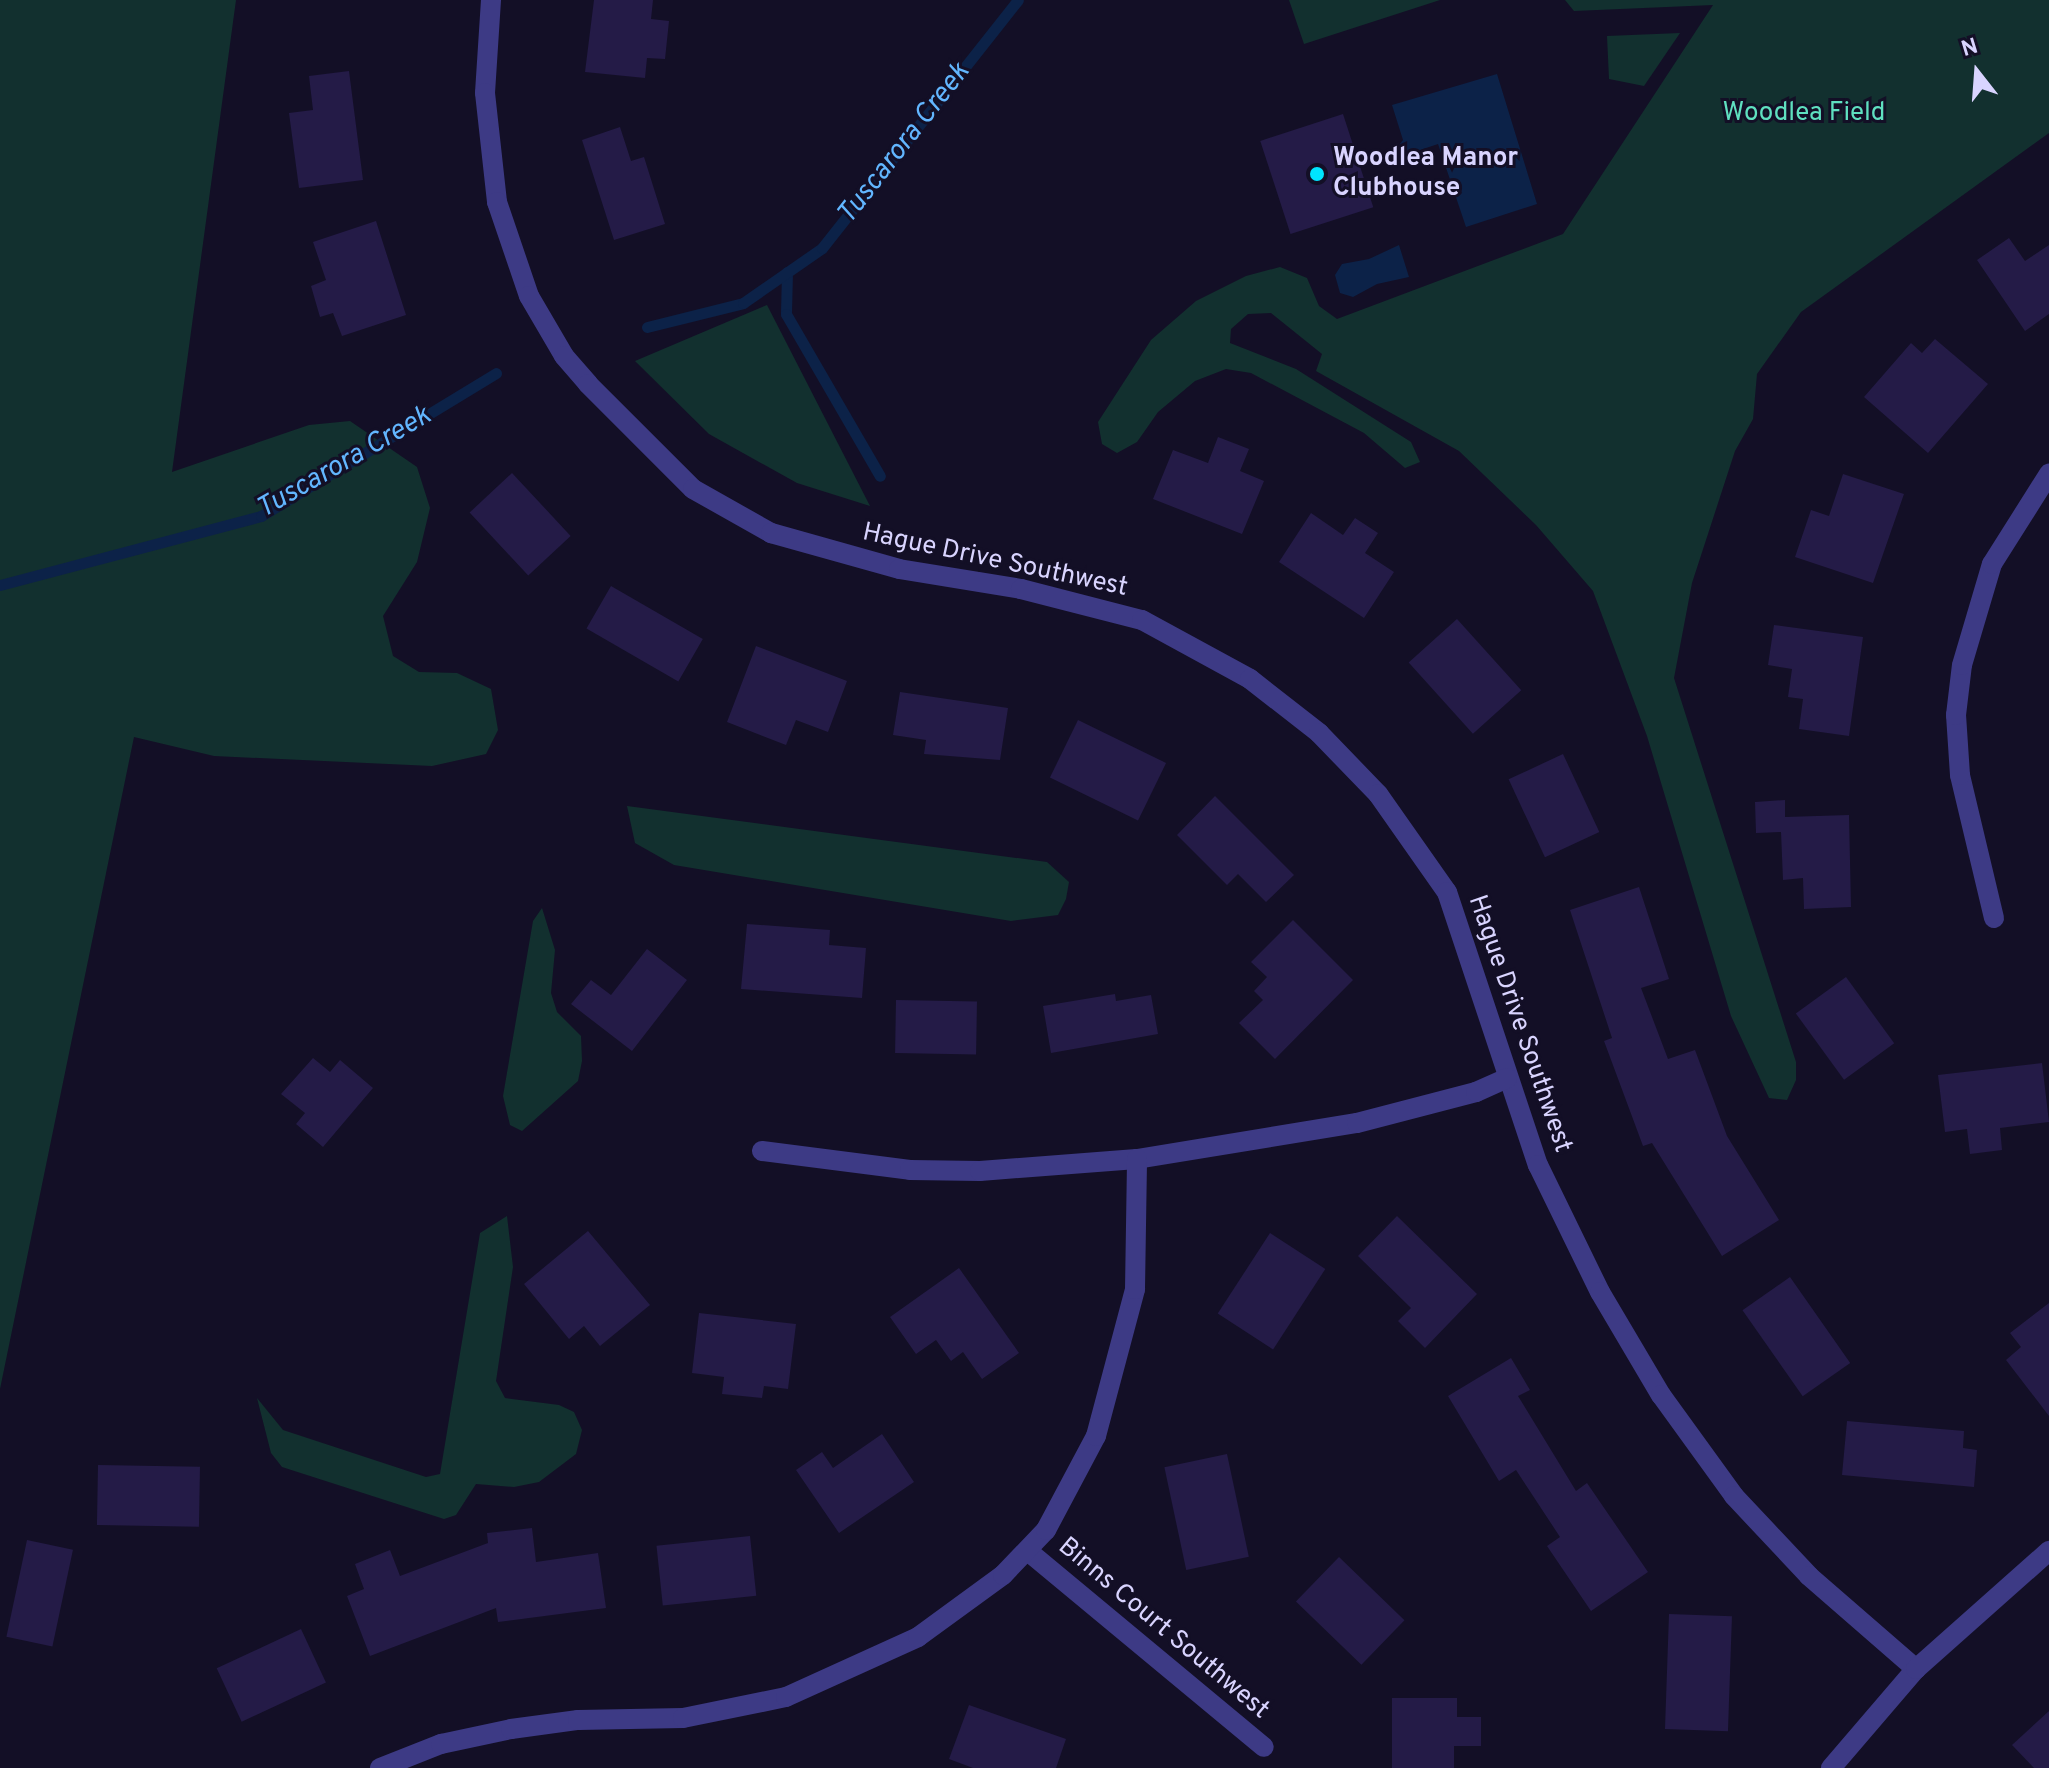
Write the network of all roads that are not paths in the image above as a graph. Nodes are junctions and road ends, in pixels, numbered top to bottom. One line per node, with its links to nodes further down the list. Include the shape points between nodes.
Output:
1 (491, 0): 4 (street, Hague Drive Southwest, via 485,93 497,202 529,296 564,356 609,409 693,489 771,533 899,569 1113,611 1195,645 1250,679 1319,733 1378,794 1428,859 1464,933)
2 (2049, 474): 3 (street, via 1992,564 1962,665 1956,715 1960,775)
3 (1994, 918)
4 (1507, 1078): 6 (street, via 1476,1092 1357,1123); 9 (street, Hague Drive Southwest, via 1538,1165 1600,1292 1661,1395 1734,1496 1809,1576)
5 (762, 1151): 6 (street, via 910,1170 993,1170)
6 (1137, 1159): 8 (street, via 1139,1237 1125,1342 1096,1436 1067,1495)
7 (2049, 1551): 9 (street)
8 (1029, 1552): 10 (street, Binns Court Southwest); 11 (street, via 918,1637 786,1697 683,1718 578,1720 511,1729 441,1744)
9 (1916, 1669): 12 (street)
10 (1264, 1747)
11 (380, 1768)
12 (1831, 1768)

